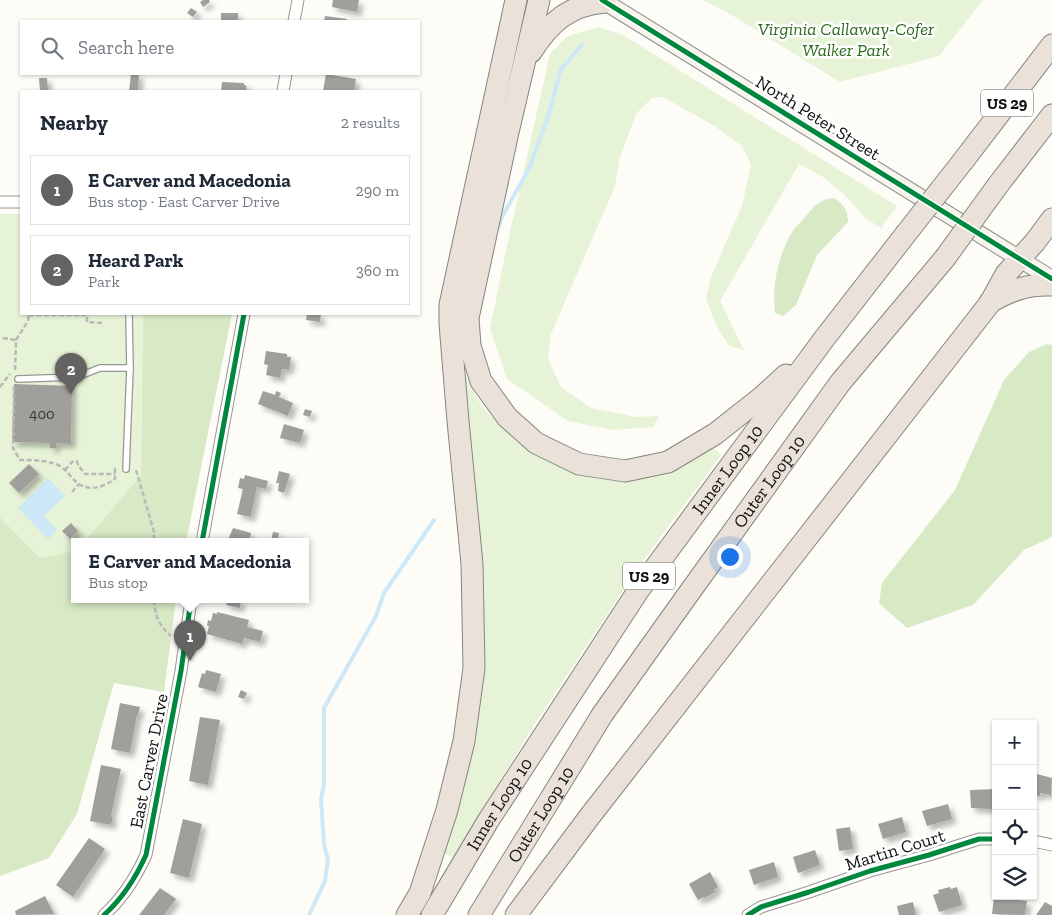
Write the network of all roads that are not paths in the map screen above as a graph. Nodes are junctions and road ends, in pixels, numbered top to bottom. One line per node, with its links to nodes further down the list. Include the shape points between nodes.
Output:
1 (298, 0): 5 (street)
2 (539, 0): 7 (highway)
3 (516, 1): 30 (highway, via 450,304 472,564 474,668 464,741 447,810 420,893)
4 (604, 1): 7 (highway, via 587,3 562,16 542,34); 14 (street, North Peter Street)
5 (294, 20)
6 (1052, 44): 20 (highway, Inner Loop 10 / US 29, bridge)
7 (525, 60): 20 (highway, via 468,318 470,346 481,381 507,417 536,443 579,464 625,471 668,462 715,434 762,397)
8 (286, 75): 9 (street)
9 (283, 90)
10 (1052, 115): 32 (highway, Outer Loop 10 / US 29, bridge, via 945,258 840,383 684,600 602,715)
11 (0, 202): 12 (street)
12 (20, 202)
13 (1052, 219): 14 (highway)
14 (1020, 259): 15 (street, North Peter Street); 17 (highway, via 1006,274)
15 (1052, 279)
16 (1052, 285): 17 (highway, via 1026,286)
17 (990, 302): 33 (highway)
18 (129, 315): 21 (lane)
19 (244, 315): 24 (street)
20 (824, 339): 31 (highway, Inner Loop 10 / US 29, via 638,590 488,821)
21 (130, 368): 22 (lane, via 100,368 77,376); 23 (lane)
22 (16, 377)
23 (126, 469)
24 (203, 538)
25 (191, 603): 29 (street, East Carver Drive, via 146,855 125,892)
26 (992, 839): 34 (street, Martin Court, via 979,839 870,871 761,907)
27 (1037, 842): 28 (street)
28 (1052, 846)
29 (104, 915)
30 (407, 915)
31 (432, 915)
32 (479, 915)
33 (516, 915)
34 (748, 915)

